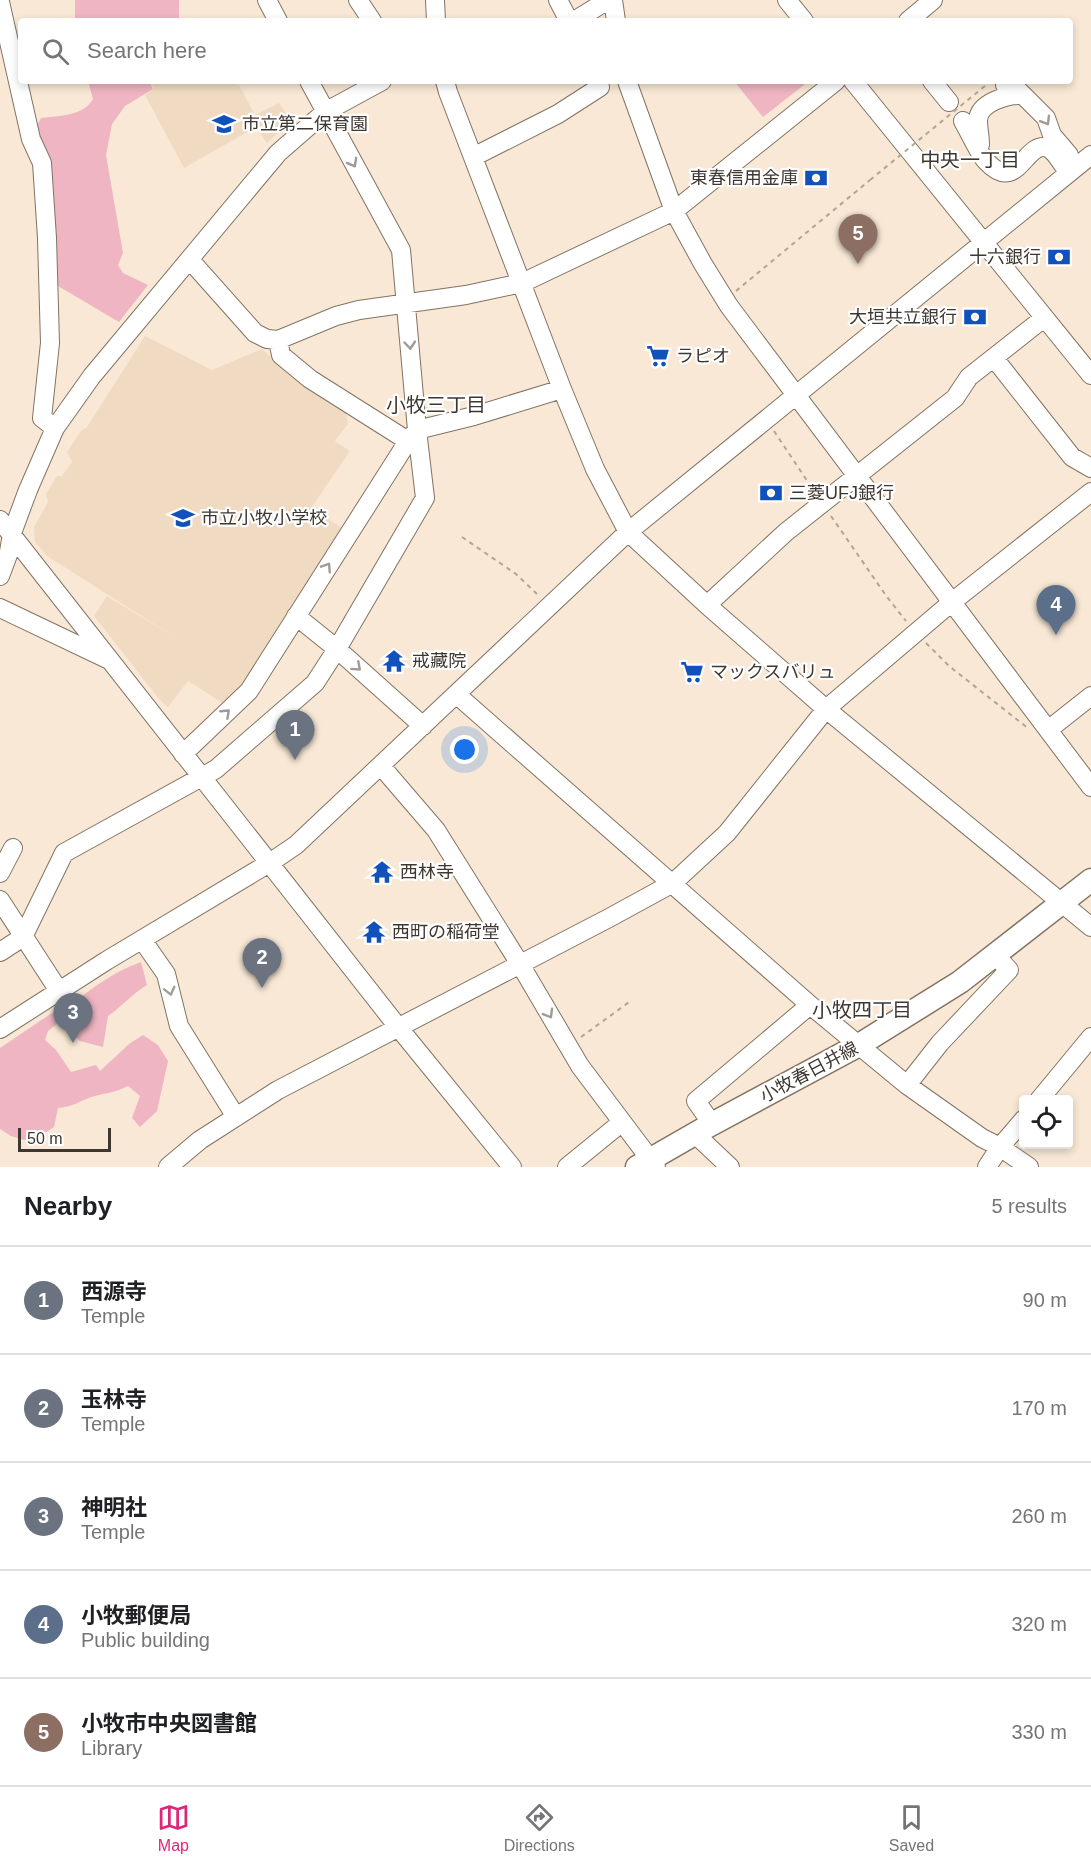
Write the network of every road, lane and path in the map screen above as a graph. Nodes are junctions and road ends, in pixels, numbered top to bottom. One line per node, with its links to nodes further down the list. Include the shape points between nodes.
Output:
1 (267, 0): 9 (street)
2 (357, 0): 10 (street)
3 (435, 0): 11 (street)
4 (558, 0): 12 (street)
5 (611, 0): 13 (street); 14 (street)
6 (787, 0): 15 (street)
7 (933, 0): 16 (street)
8 (0, 2): 17 (street)
9 (276, 18)
10 (370, 18)
11 (436, 18)
12 (567, 18)
13 (579, 18)
14 (615, 18)
15 (802, 18)
16 (912, 18)
17 (18, 82)
18 (19, 84): 49 (street, via 31,139 42,163 50,343 42,418)
19 (311, 84): 31 (street)
20 (376, 84): 31 (street)
21 (446, 84): 34 (street)
22 (601, 84): 34 (street, via 558,114)
23 (628, 84): 36 (street)
24 (832, 84): 36 (street)
25 (855, 84): 37 (street)
26 (934, 84): 30 (street)
27 (997, 84): 40 (path, bridge, via 870,180)
28 (1000, 84): 29 (street)
29 (1023, 95): 33 (street, via 1004,96 984,109 978,121); 35 (street, one-way to 35, via 1046,118 1053,135)
30 (949, 102)
31 (325, 112): 38 (street, via 278,153); 41 (street, one-way to 41, via 401,250)
32 (963, 120): 33 (street)
33 (980, 152): 35 (street, via 1003,173 1011,172 1042,147)
34 (473, 157): 39 (street)
35 (1079, 164): 37 (street)
36 (674, 211): 39 (street); 47 (street, via 729,306)
37 (984, 242): 42 (street); 47 (street)
38 (190, 260): 43 (street, via 255,333); 49 (street, via 92,376)
39 (522, 283): 41 (street); 46 (street)
40 (731, 295)
41 (407, 304): 43 (street, via 336,316); 50 (street, one-way to 50)
42 (1044, 318): 44 (street); 45 (street)
43 (278, 340): 50 (street, via 281,355 310,379)
44 (994, 358): 51 (street, via 1072,457); 52 (street, via 969,377 954,398)
45 (1091, 375)
46 (562, 389): 50 (street); 56 (street, via 595,469)
47 (796, 395): 48 (street); 52 (street)
48 (766, 419): 54 (path); 56 (street)
49 (56, 428): 55 (street, via 28,490)
50 (413, 435): 63 (street, one-way to 50); 65 (street, via 425,498)
51 (1091, 468)
52 (856, 476): 54 (street); 59 (street)
53 (1091, 492): 59 (street)
54 (823, 503): 60 (street); 64 (path)
55 (6, 526): 58 (street, via 9,552); 66 (street)
56 (628, 532): 60 (street); 61 (street)
57 (462, 537): 61 (path, via 516,574)
58 (0, 576)
59 (952, 602): 64 (street); 71 (street)
60 (707, 605): 69 (street)
61 (549, 606): 67 (street)
62 (0, 608): 66 (street)
63 (296, 616): 65 (street); 72 (street, one-way to 63, via 249,691)
64 (916, 633): 69 (street); 71 (path, via 949,666 1028,730)
65 (337, 649): 70 (street, one-way to 70); 74 (street, via 315,683)
66 (111, 661): 72 (street)
67 (456, 694): 70 (street); 80 (street)
68 (1091, 696): 71 (street)
69 (826, 709): 80 (street, via 726,833); 82 (street)
70 (423, 726): 73 (street)
71 (1045, 726): 75 (street)
72 (183, 753): 74 (street)
73 (381, 766): 77 (street, via 296,845); 88 (street, via 436,831)
74 (203, 778): 77 (street); 84 (street, via 64,853)
75 (1091, 787)
76 (13, 848): 78 (street)
77 (271, 862): 85 (street); 92 (street)
78 (0, 873)
79 (1091, 880): 82 (main road, 小牧春日井線)
80 (673, 883): 88 (street); 91 (street)
81 (0, 900): 84 (street)
82 (1062, 904): 83 (street); 87 (main road, 小牧春日井線)
83 (1091, 927)
84 (23, 937): 86 (street); 89 (street)
85 (143, 940): 89 (street); 99 (street, one-way to 99, via 166,974 179,1026)
86 (0, 952)
87 (995, 955): 96 (main road, 小牧春日井線); 97 (street, via 1009,970 940,1043)
88 (520, 964): 92 (street); 95 (street, one-way to 95)
89 (59, 991): 93 (street)
90 (632, 1000): 95 (path)
91 (810, 1005): 96 (street); 102 (street, via 696,1101)
92 (398, 1026): 99 (street); 106 (street)
93 (0, 1029)
94 (1091, 1037): 98 (street)
95 (568, 1046): 100 (street)
96 (859, 1046): 97 (street); 102 (main road, 小牧春日井線)
97 (907, 1085): 103 (street)
98 (1043, 1095)
99 (236, 1117): 105 (street)
100 (621, 1123): 104 (street); 107 (street)
101 (1019, 1124): 103 (street)
102 (703, 1129): 104 (main road, 小牧春日井線); 108 (street)
103 (1000, 1147): 109 (street); 110 (street)
104 (647, 1165)
105 (168, 1167)
106 (512, 1167)
107 (567, 1167)
108 (730, 1167)
109 (987, 1167)
110 (1029, 1167)

